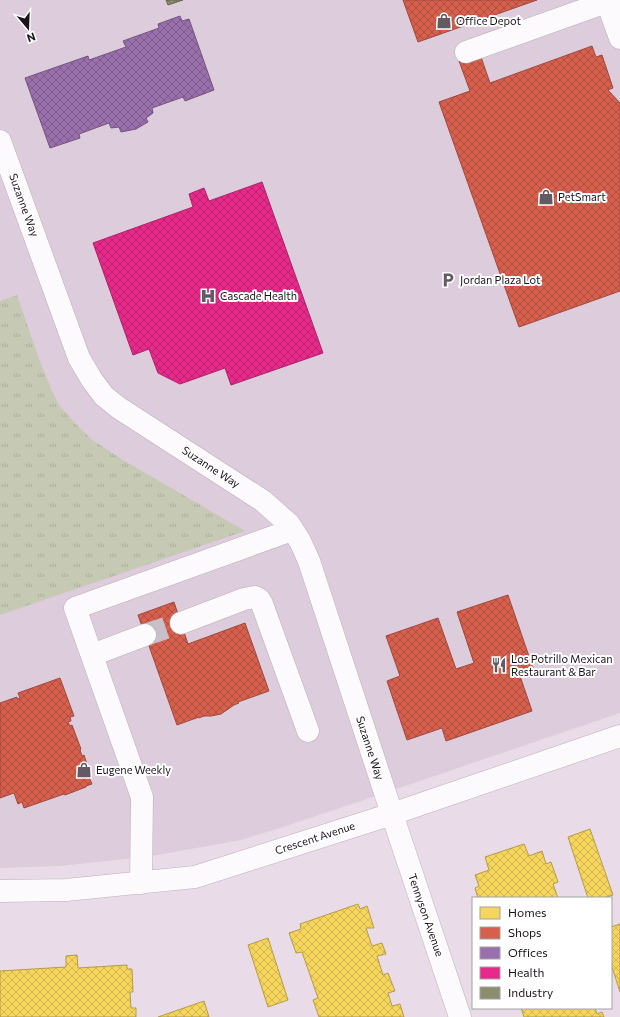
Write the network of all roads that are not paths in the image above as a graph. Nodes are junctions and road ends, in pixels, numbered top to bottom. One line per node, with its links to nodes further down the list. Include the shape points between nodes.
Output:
1 (610, 1): 2 (street); 3 (street)
2 (620, 38)
3 (466, 52)
4 (0, 140): 5 (street, Suzanne Way, via 79,358 92,380 104,396 119,408 263,501 289,524)
5 (292, 530): 8 (street, via 75,608); 11 (street, Suzanne Way, via 309,561)
6 (181, 622): 9 (street, via 244,599 259,599)
7 (145, 635): 8 (street)
8 (92, 655): 12 (street, via 142,797)
9 (308, 731)
10 (620, 736): 11 (street, Crescent Avenue)
11 (392, 814): 12 (street, Crescent Avenue, via 195,877); 14 (street, Tennyson Avenue)
12 (141, 883): 13 (street, Crescent Avenue, via 66,890)
13 (0, 891)
14 (460, 1017)

